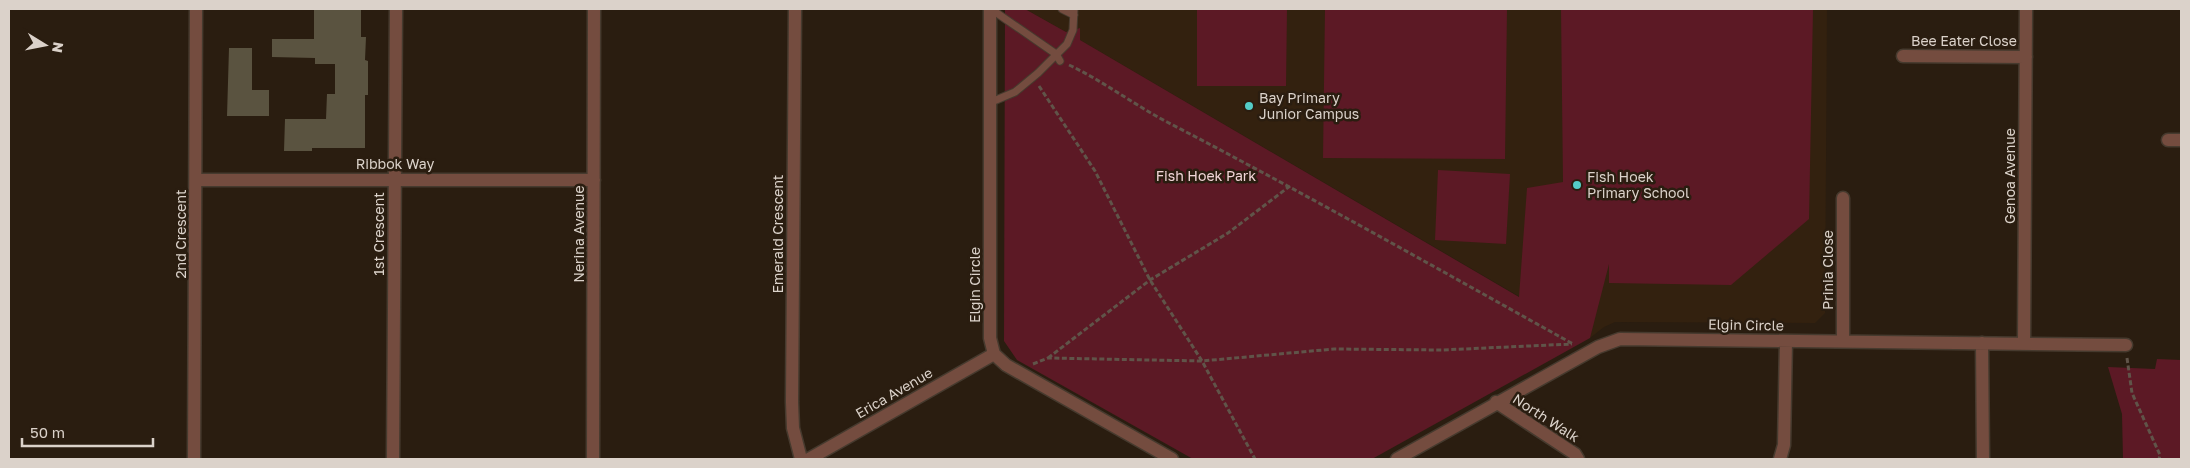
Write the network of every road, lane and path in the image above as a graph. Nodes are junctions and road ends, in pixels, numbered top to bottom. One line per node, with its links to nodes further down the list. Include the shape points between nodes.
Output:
1 (196, 9): 17 (street, 2nd Crescent)
2 (396, 9): 16 (street, 1st Crescent)
3 (594, 9): 18 (street, Nerina Avenue)
4 (795, 9): 37 (street, Emerald Crescent, via 792,402 793,428)
5 (990, 9): 11 (lane); 13 (street, Elgin Circle)
6 (1062, 9): 8 (lane)
7 (2026, 9): 10 (street, Genoa Avenue)
8 (1074, 12): 11 (lane, via 1070,39)
9 (1902, 56): 10 (street, Bee Eater Close)
10 (2026, 57): 27 (street, Genoa Avenue)
11 (1058, 58): 13 (lane, via 1015,92); 19 (path, via 1158,117)
12 (1036, 82): 21 (path, via 1095,172)
13 (989, 103): 29 (street, Elgin Circle, via 990,338)
14 (2168, 140): 15 (street)
15 (2181, 140)
16 (395, 179): 17 (street, Ribbok Way); 18 (street, Ribbok Way); 35 (street, 1st Crescent)
17 (196, 180): 34 (street, 2nd Crescent)
18 (594, 180): 36 (street, Nerina Avenue)
19 (1290, 186): 21 (path, via 1228,234); 26 (path)
20 (1843, 198): 23 (street, Prinia Close)
21 (1150, 280): 30 (path); 31 (path)
22 (1786, 341): 23 (street, Elgin Circle); 33 (street, Elgin Circle, via 1620,339 1598,347); 43 (street, via 1784,445)
23 (1843, 342): 25 (street, Elgin Circle)
24 (1583, 343): 26 (path)
25 (1982, 343): 27 (street, Elgin Circle); 44 (street)
26 (1573, 344): 31 (path, via 1442,350 1334,348)
27 (2024, 344): 28 (street, Elgin Circle)
28 (2126, 345): 45 (path, via 2132,393)
29 (994, 354): 32 (street); 38 (street, Erica Avenue)
30 (1048, 358): 31 (path); 32 (path)
31 (1202, 361): 40 (path)
32 (1016, 371): 39 (street)
33 (1496, 402): 41 (street, Elgin Circle); 42 (street, North Walk)
34 (194, 459)
35 (393, 459)
36 (593, 459)
37 (801, 459)
38 (809, 459)
39 (1172, 459)
40 (1255, 459)
41 (1397, 459)
42 (1578, 459)
43 (1780, 459)
44 (1983, 459)
45 (2160, 459)

